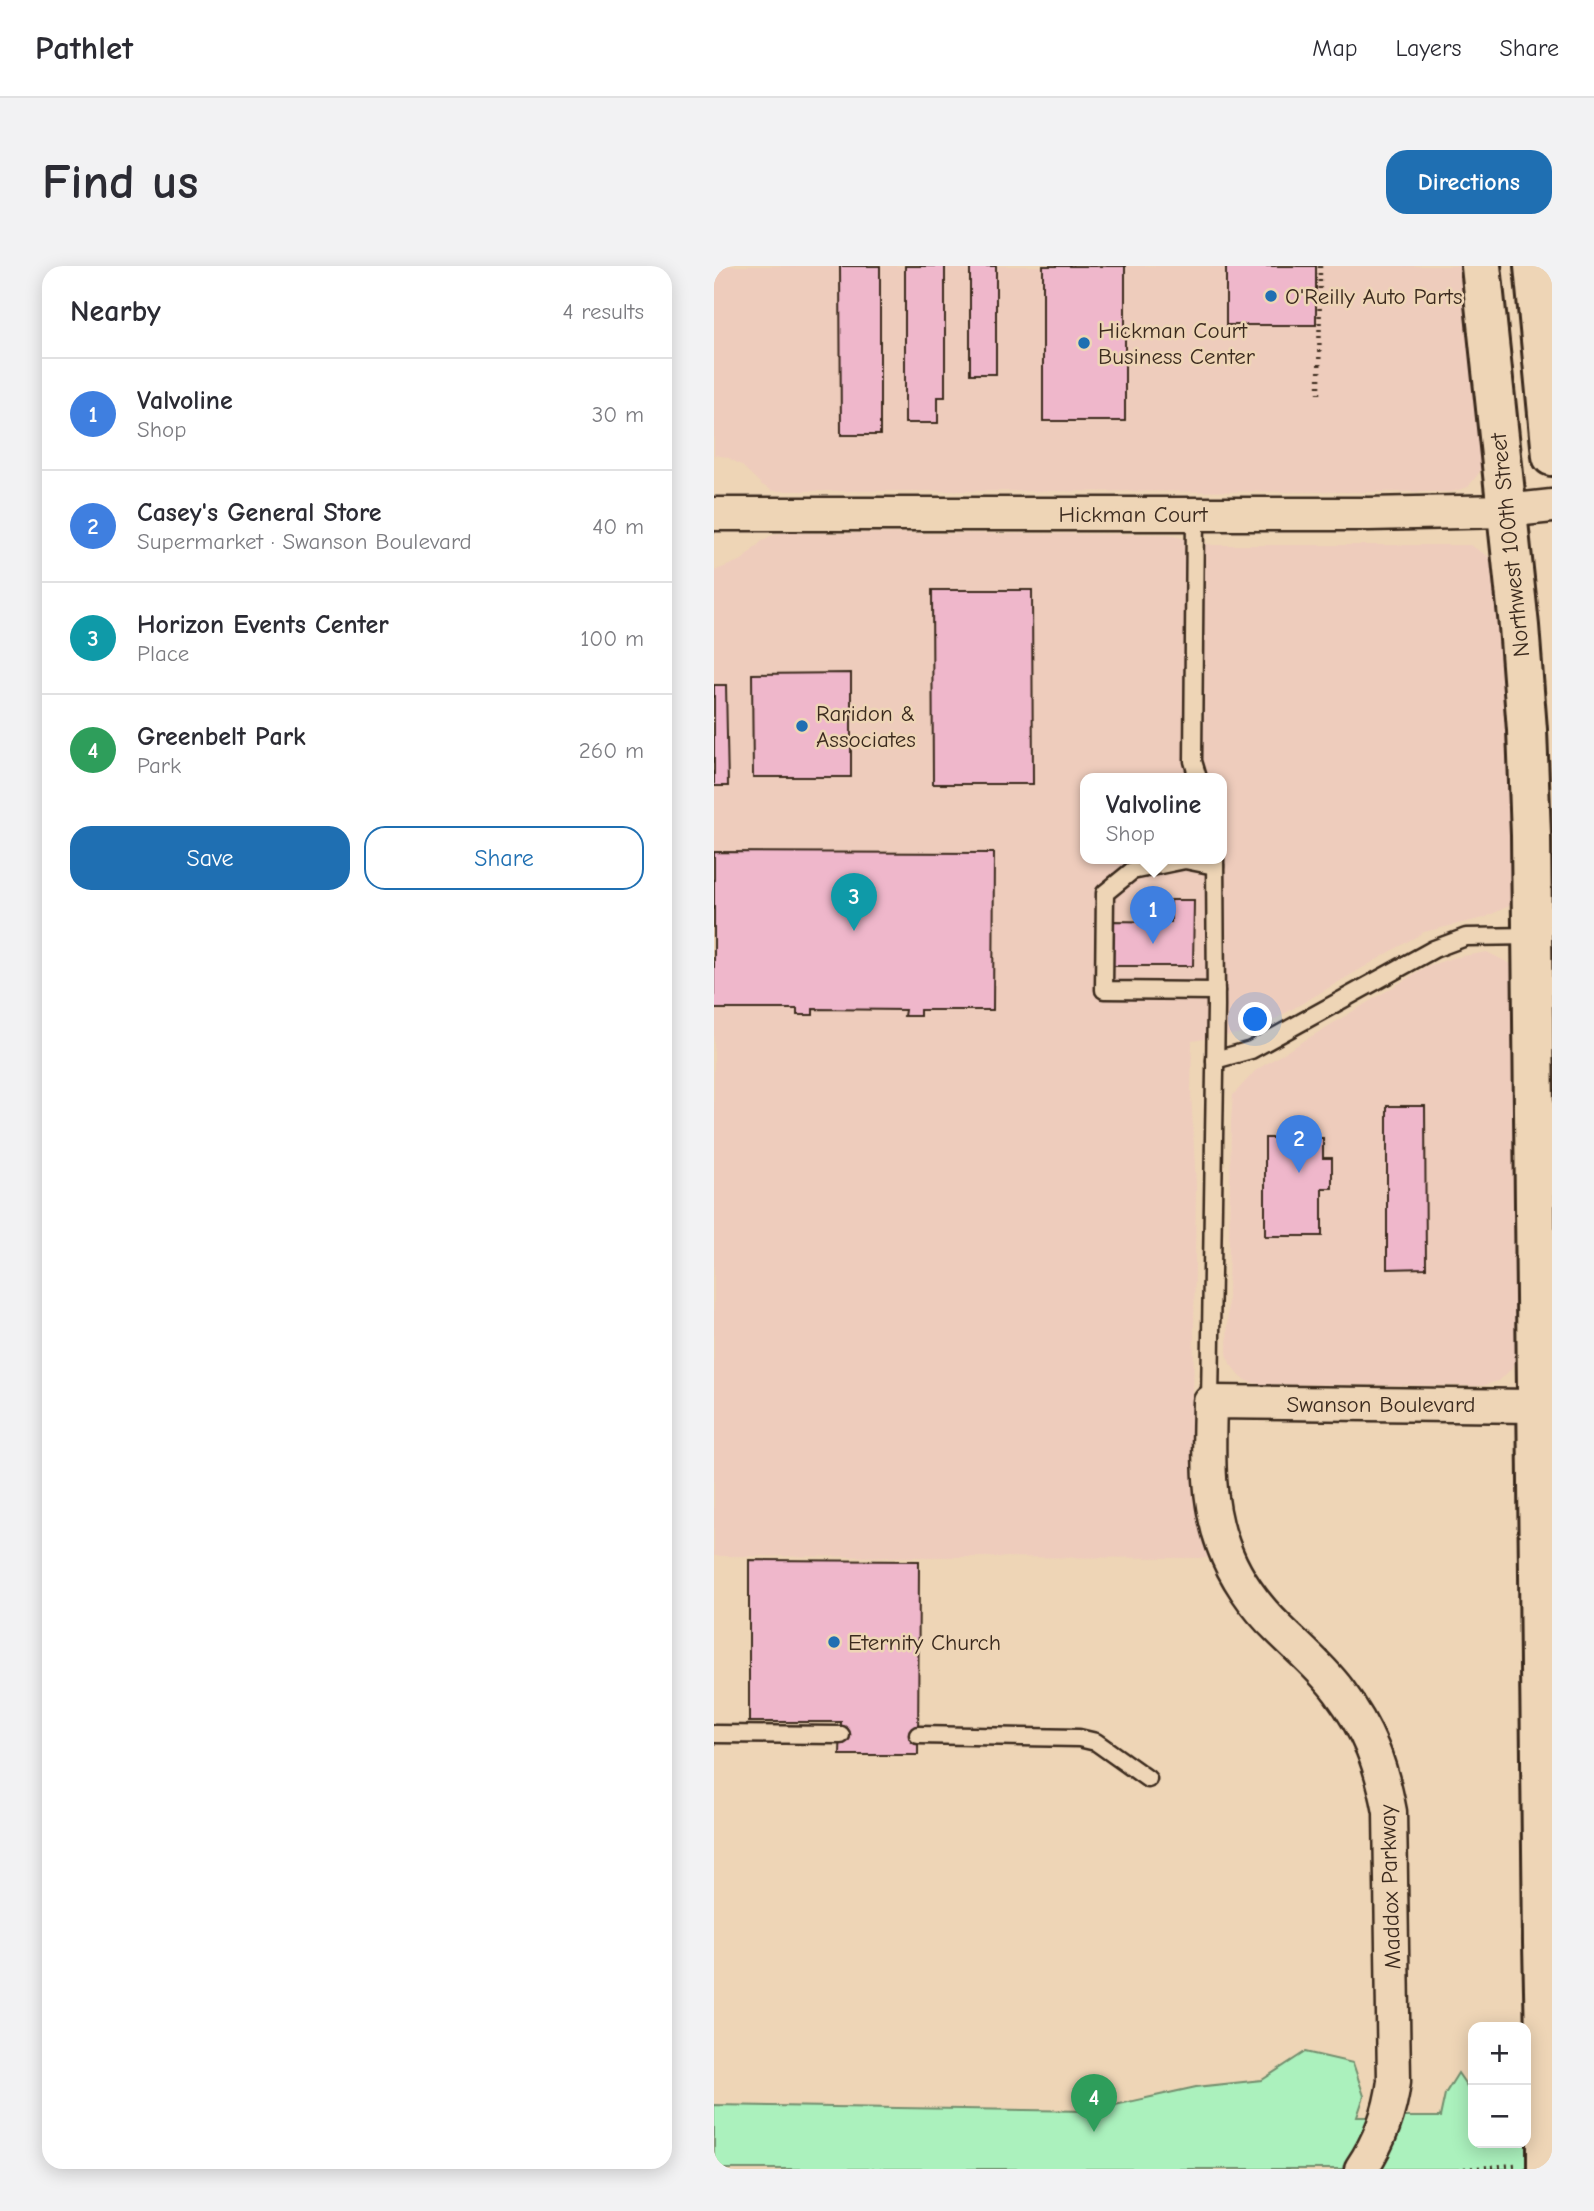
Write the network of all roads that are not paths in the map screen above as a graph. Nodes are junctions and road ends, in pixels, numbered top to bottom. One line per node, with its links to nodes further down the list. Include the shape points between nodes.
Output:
1 (1481, 266): 5 (main road, Northwest 100th Street)
2 (1534, 266): 3 (main road)
3 (1552, 456)
4 (1552, 506): 5 (street, Hickman Court)
5 (1506, 511): 7 (street, Hickman Court); 11 (main road, Northwest 100th Street, via 1527,730)
6 (714, 514): 7 (street, Hickman Court)
7 (1195, 514): 8 (lane)
8 (1197, 773)
9 (1166, 864): 12 (lane, via 1132,871 1105,893 1104,990)
10 (1215, 864): 12 (lane)
11 (1532, 936): 13 (lane, via 1465,937 1434,948 1251,1050); 15 (main road, Northwest 100th Street)
12 (1216, 991): 13 (lane)
13 (1215, 1060): 14 (lane)
14 (1210, 1402): 15 (street, Swanson Boulevard); 21 (street, Maddox Parkway, via 1210,1493 1231,1563 1276,1626 1338,1689 1363,1726 1382,1770 1392,1846 1394,2081 1386,2124)
15 (1545, 1407): 20 (main road, Northwest 100th Street, bridge, via 1547,2131)
16 (714, 1734): 17 (lane)
17 (841, 1735)
18 (918, 1735): 19 (lane, via 1079,1738 1096,1742)
19 (1147, 1779)
20 (1538, 2167)
21 (1361, 2169)

